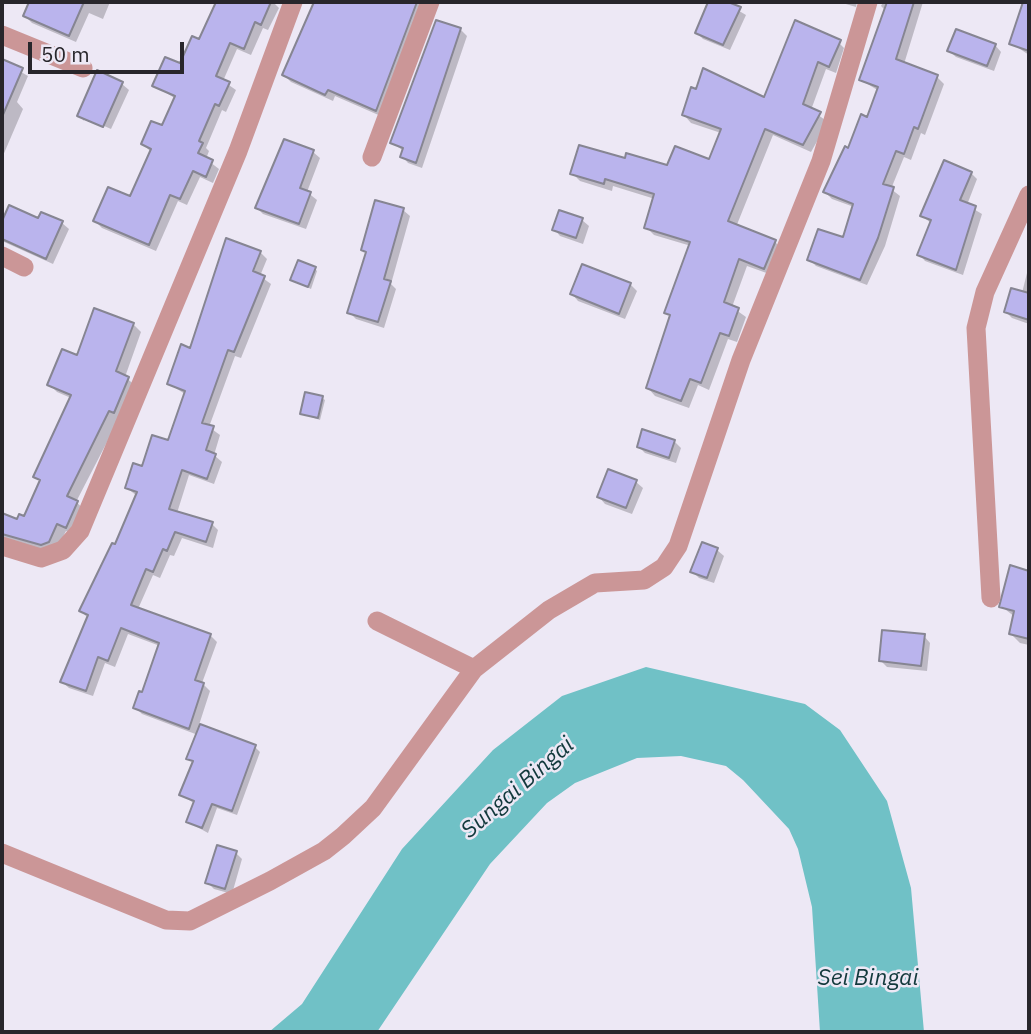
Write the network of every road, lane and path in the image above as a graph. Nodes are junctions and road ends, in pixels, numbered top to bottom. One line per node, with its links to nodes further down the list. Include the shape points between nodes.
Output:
1 (293, 2): 10 (street, via 238,152 80,531 63,550 41,558)
2 (430, 2): 6 (street)
3 (868, 2): 13 (street, via 821,160 741,360 678,546 664,566 644,580 595,583 549,610)
4 (2, 35): 5 (street)
5 (83, 68)
6 (372, 157)
7 (1029, 195): 11 (street, via 985,292 976,328)
8 (2, 256): 9 (street)
9 (24, 267)
10 (2, 546)
11 (991, 598)
12 (377, 621): 13 (street)
13 (474, 669): 14 (street, via 373,808 342,836 324,851 190,921 166,920)
14 (2, 853)

